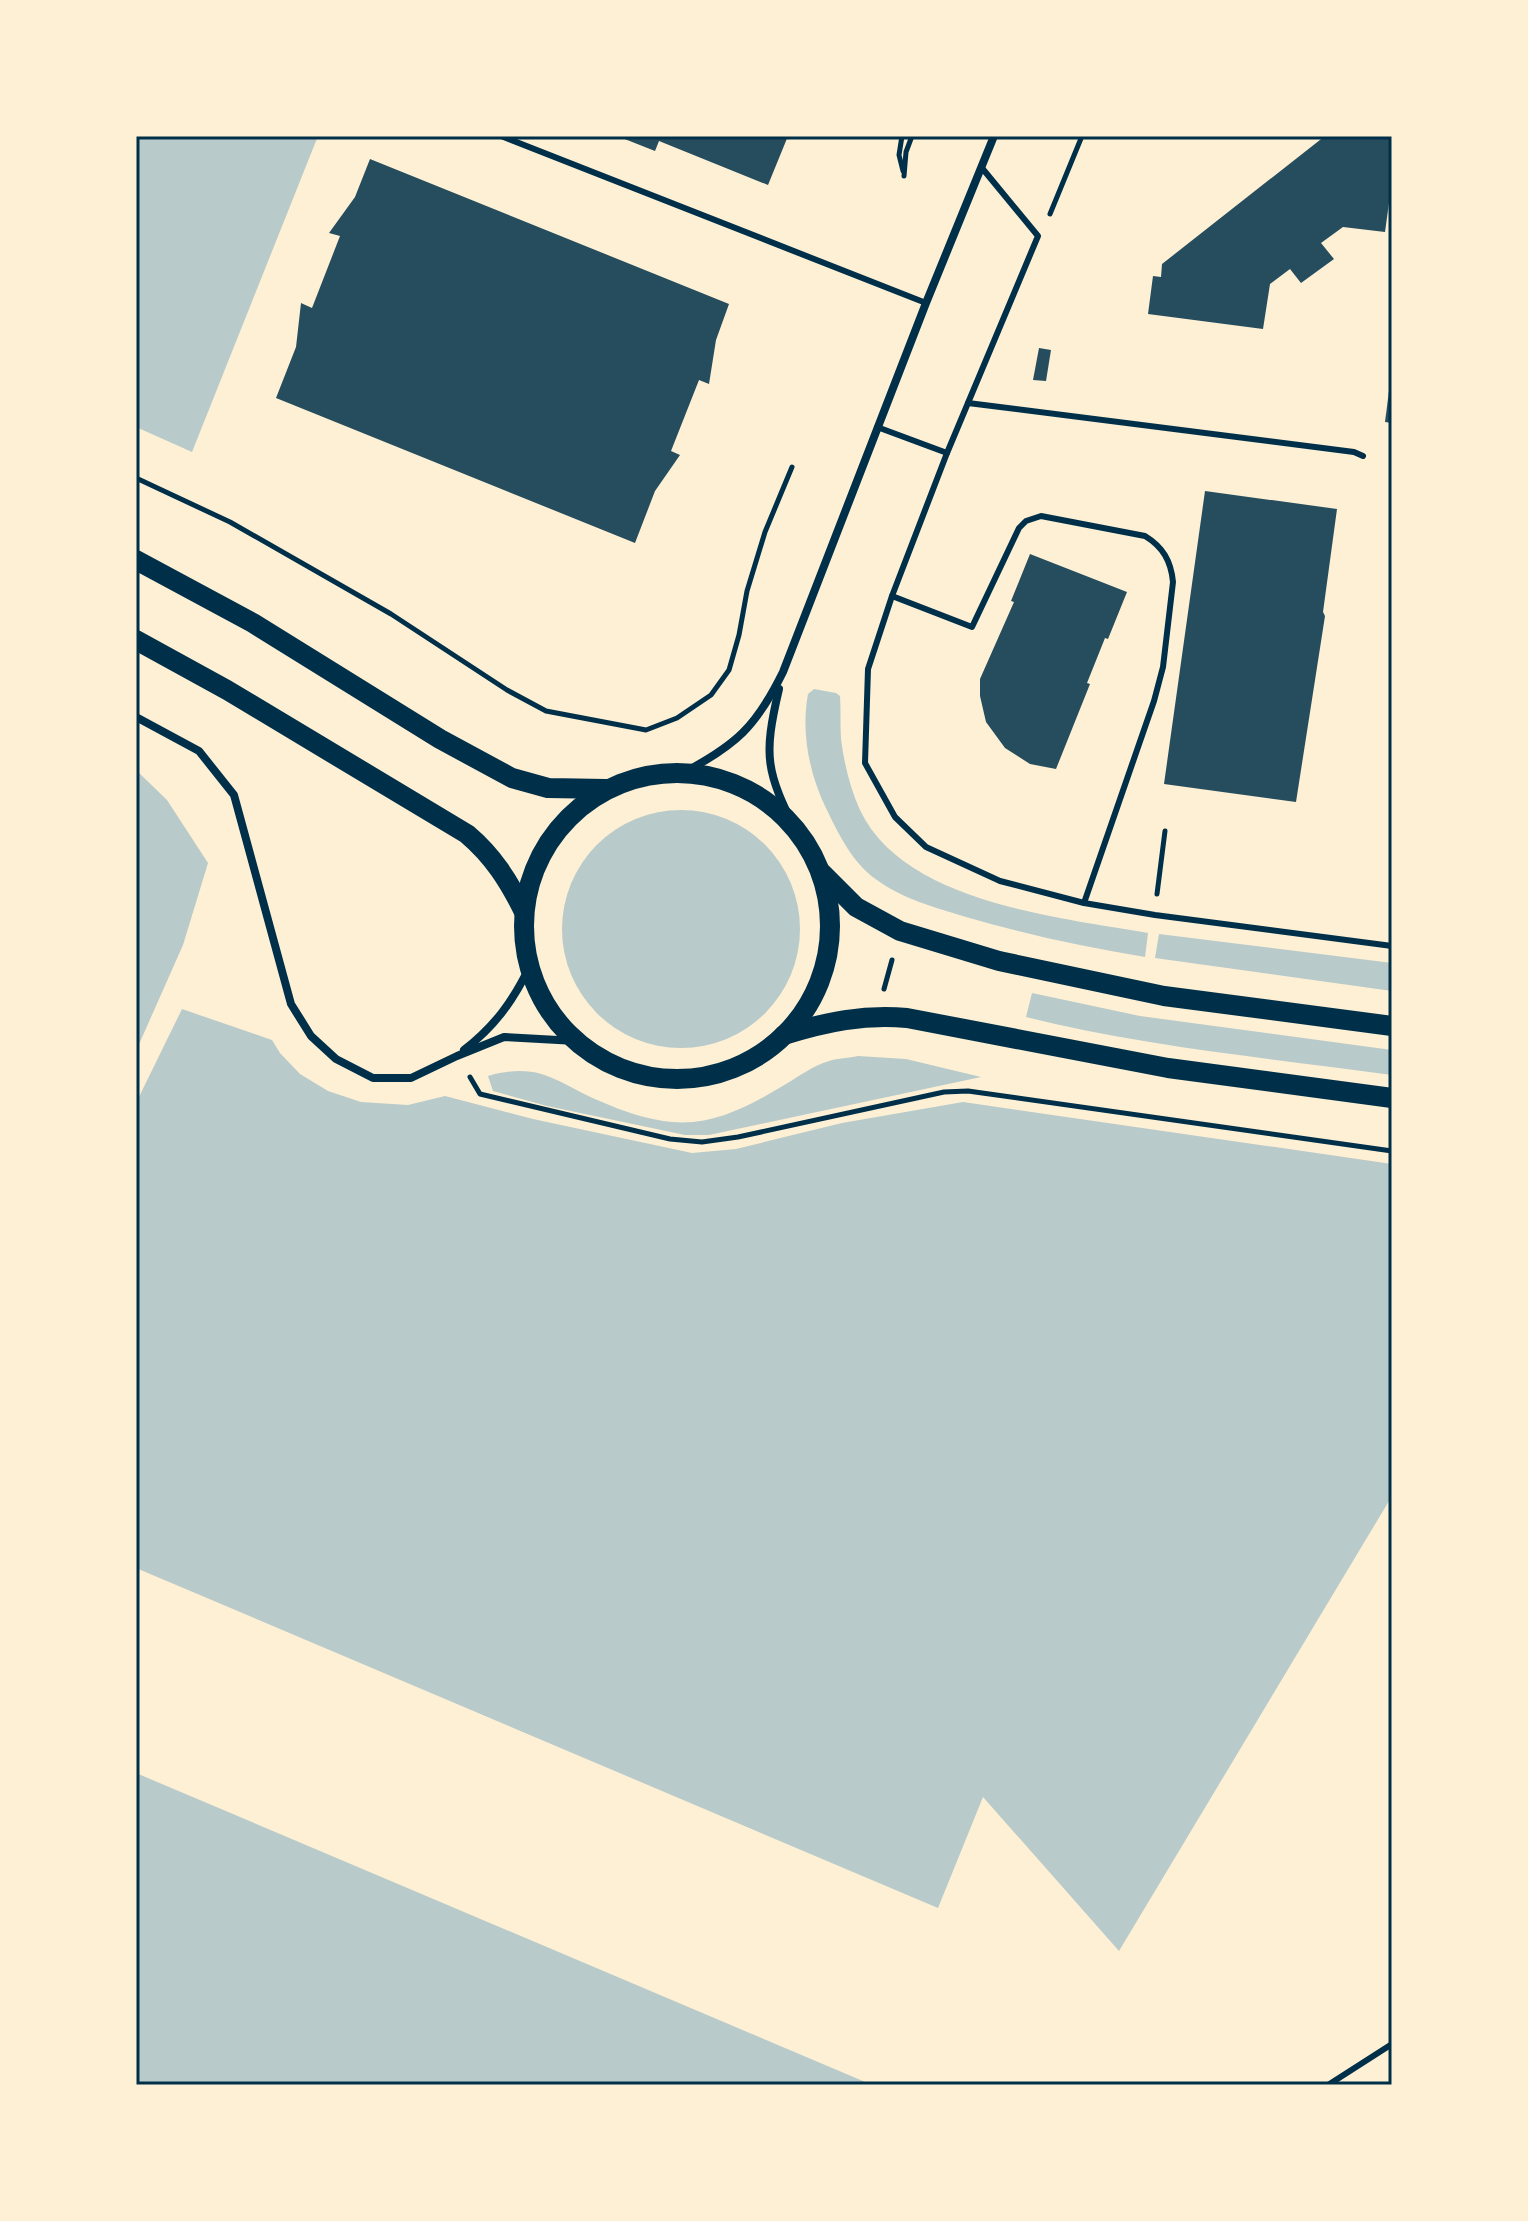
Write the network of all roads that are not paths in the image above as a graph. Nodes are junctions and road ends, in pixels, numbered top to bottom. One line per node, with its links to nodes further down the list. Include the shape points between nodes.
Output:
1 (501, 136): 4 (lane)
2 (994, 136): 3 (street)
3 (982, 168): 4 (street); 5 (lane, via 1038,236)
4 (926, 303): 6 (street)
5 (968, 403): 7 (lane); 8 (lane)
6 (877, 427): 7 (lane); 12 (street)
7 (947, 453): 10 (lane)
8 (1363, 456)
9 (136, 560): 15 (main road, via 313,657 440,739 512,778 548,788)
10 (892, 596): 18 (lane, via 868,669 865,763 895,817 926,847 1000,881); 18 (lane, via 972,627 1019,528 1033,517 1145,536 1165,555 1173,582 1163,667)
11 (136, 640): 19 (main road, via 467,834 510,881)
12 (783, 672): 14 (street, via 748,729 717,755); 16 (street, via 769,733 769,765)
13 (136, 717): 25 (street, via 199,751 234,795 291,1004 311,1036 336,1059 373,1078 411,1078)
14 (683, 773): 15 (main road, via 658,774); 16 (main road, via 747,791)
15 (610, 789): 19 (main road, via 573,813 549,842 532,876)
16 (797, 833): 17 (main road)
17 (818, 868): 22 (main road, via 856,907 880,921 999,961 1164,996); 23 (main road, via 829,912 826,956 811,999)
18 (1084, 903): 20 (lane)
19 (524, 912): 21 (main road)
20 (1392, 946)
21 (530, 966): 24 (main road, via 547,1007); 25 (street, via 503,1015)
22 (1392, 1026)
23 (784, 1035): 24 (main road, via 747,1062 681,1078 636,1073); 26 (main road, via 876,1015 907,1018 1168,1068)
24 (576, 1041): 25 (street, via 504,1037)
25 (457, 1056)
26 (1392, 1098)
27 (1392, 2044): 28 (lane)
28 (1328, 2085)

